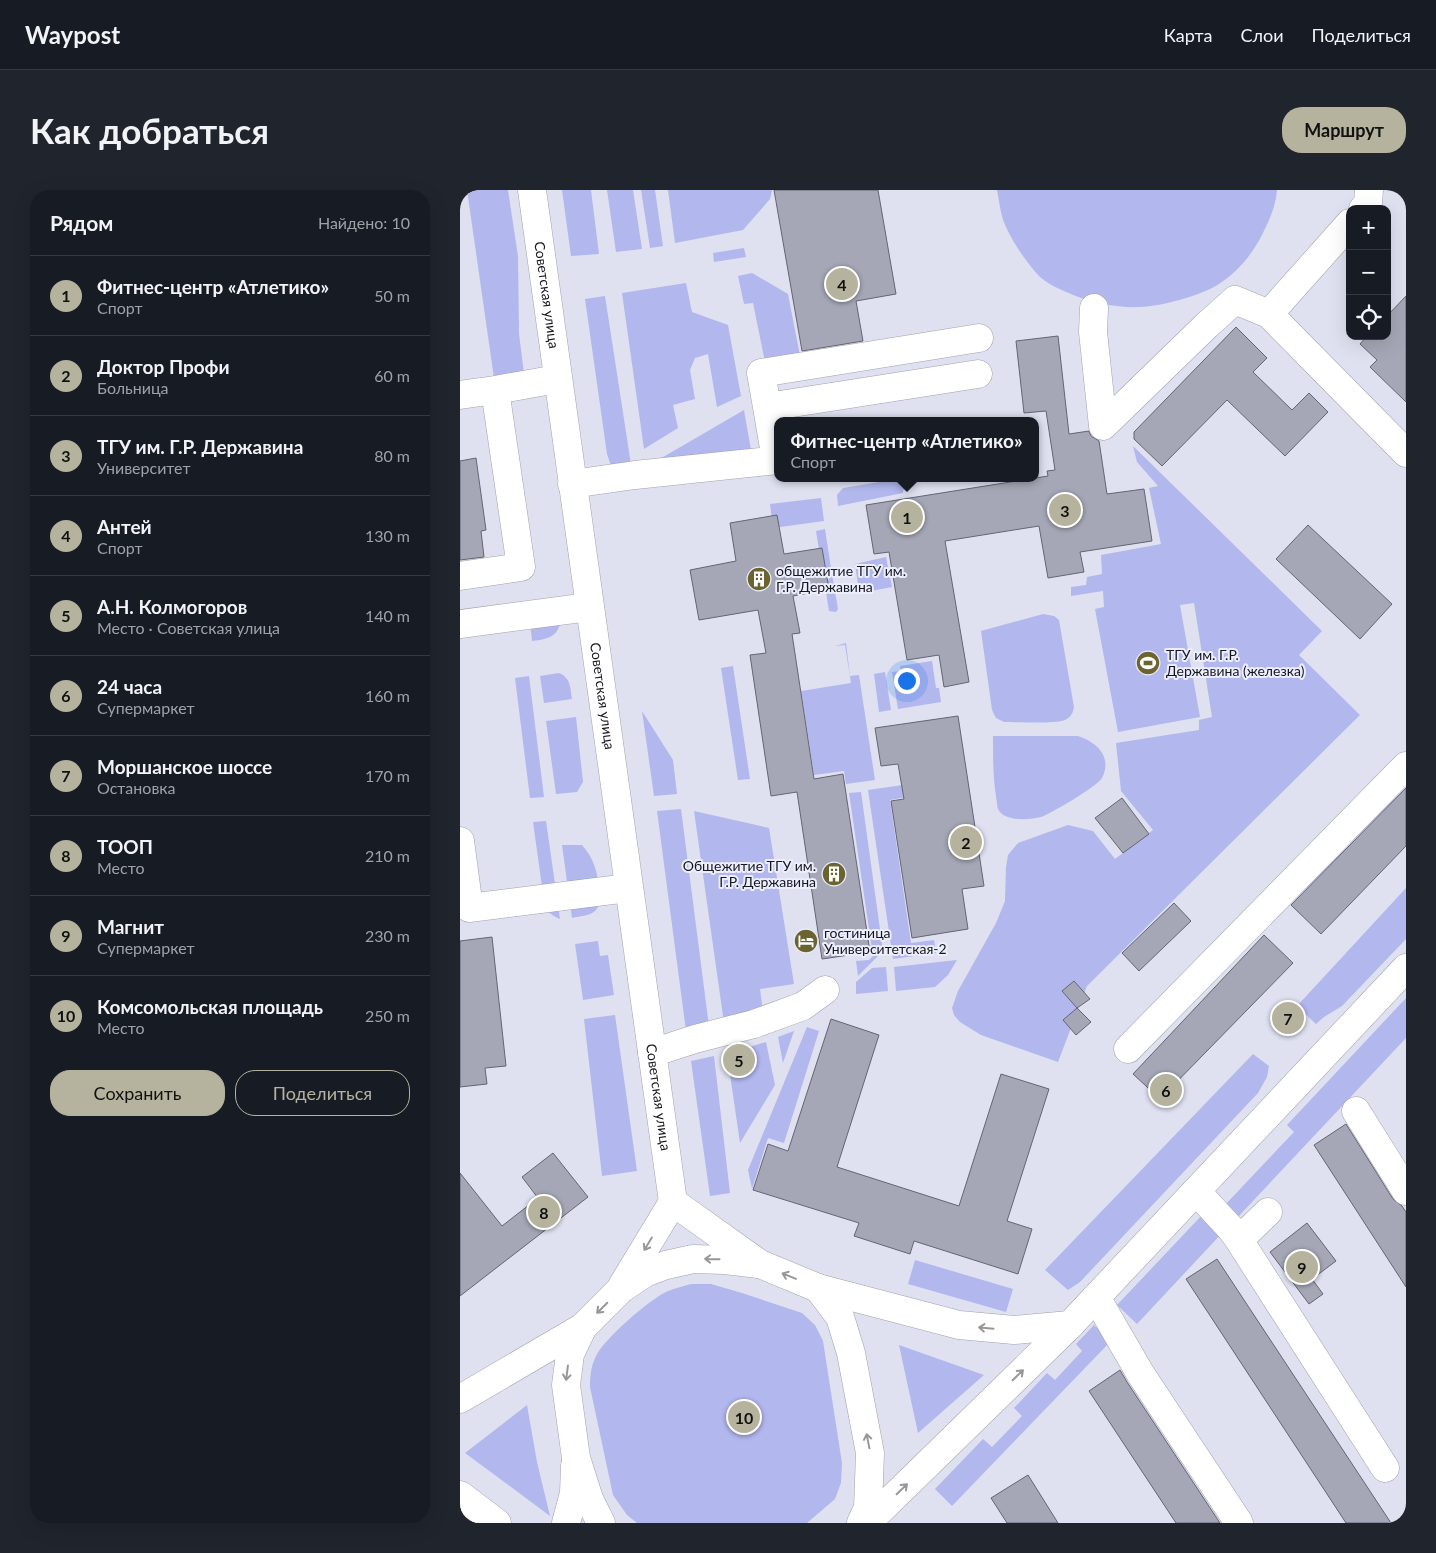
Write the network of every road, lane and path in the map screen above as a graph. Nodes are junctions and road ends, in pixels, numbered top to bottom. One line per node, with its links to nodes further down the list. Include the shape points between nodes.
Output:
1 (532, 190): 9 (main road, Советская улица)
2 (1369, 190): 3 (main road)
3 (1366, 205)
4 (1346, 227): 6 (main road)
5 (1094, 308): 6 (main road, via 1093,332 1103,426 1235,300)
6 (1269, 314): 14 (main road)
7 (979, 338): 12 (main road, via 761,373)
8 (978, 374): 12 (main road)
9 (557, 379): 10 (main road); 16 (main road, Советская улица)
10 (495, 390): 11 (main road); 17 (main road, via 521,567)
11 (460, 395)
12 (767, 406): 13 (main road)
13 (774, 444)
14 (1406, 453)
15 (774, 460): 16 (main road)
16 (572, 484): 18 (main road, Советская улица)
17 (460, 576)
18 (589, 607): 19 (main road); 22 (main road, Советская улица)
19 (460, 624)
20 (1406, 766): 25 (main road)
21 (460, 842): 22 (main road, via 469,908)
22 (628, 888): 26 (main road, Советская улица)
23 (1406, 968): 28 (main road)
24 (825, 990): 26 (main road, via 802,1006 754,1024)
25 (1128, 1049)
26 (652, 1053): 30 (main road, Советская улица)
27 (1356, 1111): 29 (main road)
28 (1196, 1191): 32 (main road); 36 (main road)
29 (1406, 1191)
30 (673, 1202): 33 (main road); 35 (main road, one-way to 35)
31 (1268, 1212): 32 (main road)
32 (1239, 1240): 41 (main road)
33 (760, 1264): 34 (main road, one-way to 33); 35 (main road, one-way to 35, via 693,1259 645,1273)
34 (818, 1288): 37 (main road, one-way to 34, via 1014,1330 959,1325); 46 (main road, one-way to 34, via 868,1508 870,1453 851,1353 840,1318)
35 (621, 1289): 38 (main road, one-way to 38)
36 (1096, 1297): 37 (main road); 48 (main road, via 1140,1373)
37 (1070, 1325): 47 (main road, one-way to 37)
38 (582, 1327): 39 (main road); 40 (main road, one-way to 40, via 570,1354 566,1385)
39 (460, 1399)
40 (576, 1458): 44 (main road, via 574,1493); 45 (main road, via 589,1499)
41 (1385, 1468)
42 (460, 1495): 43 (main road)
43 (497, 1523)
44 (566, 1523)
45 (601, 1523)
46 (861, 1523)
47 (867, 1523)
48 (1239, 1523)

